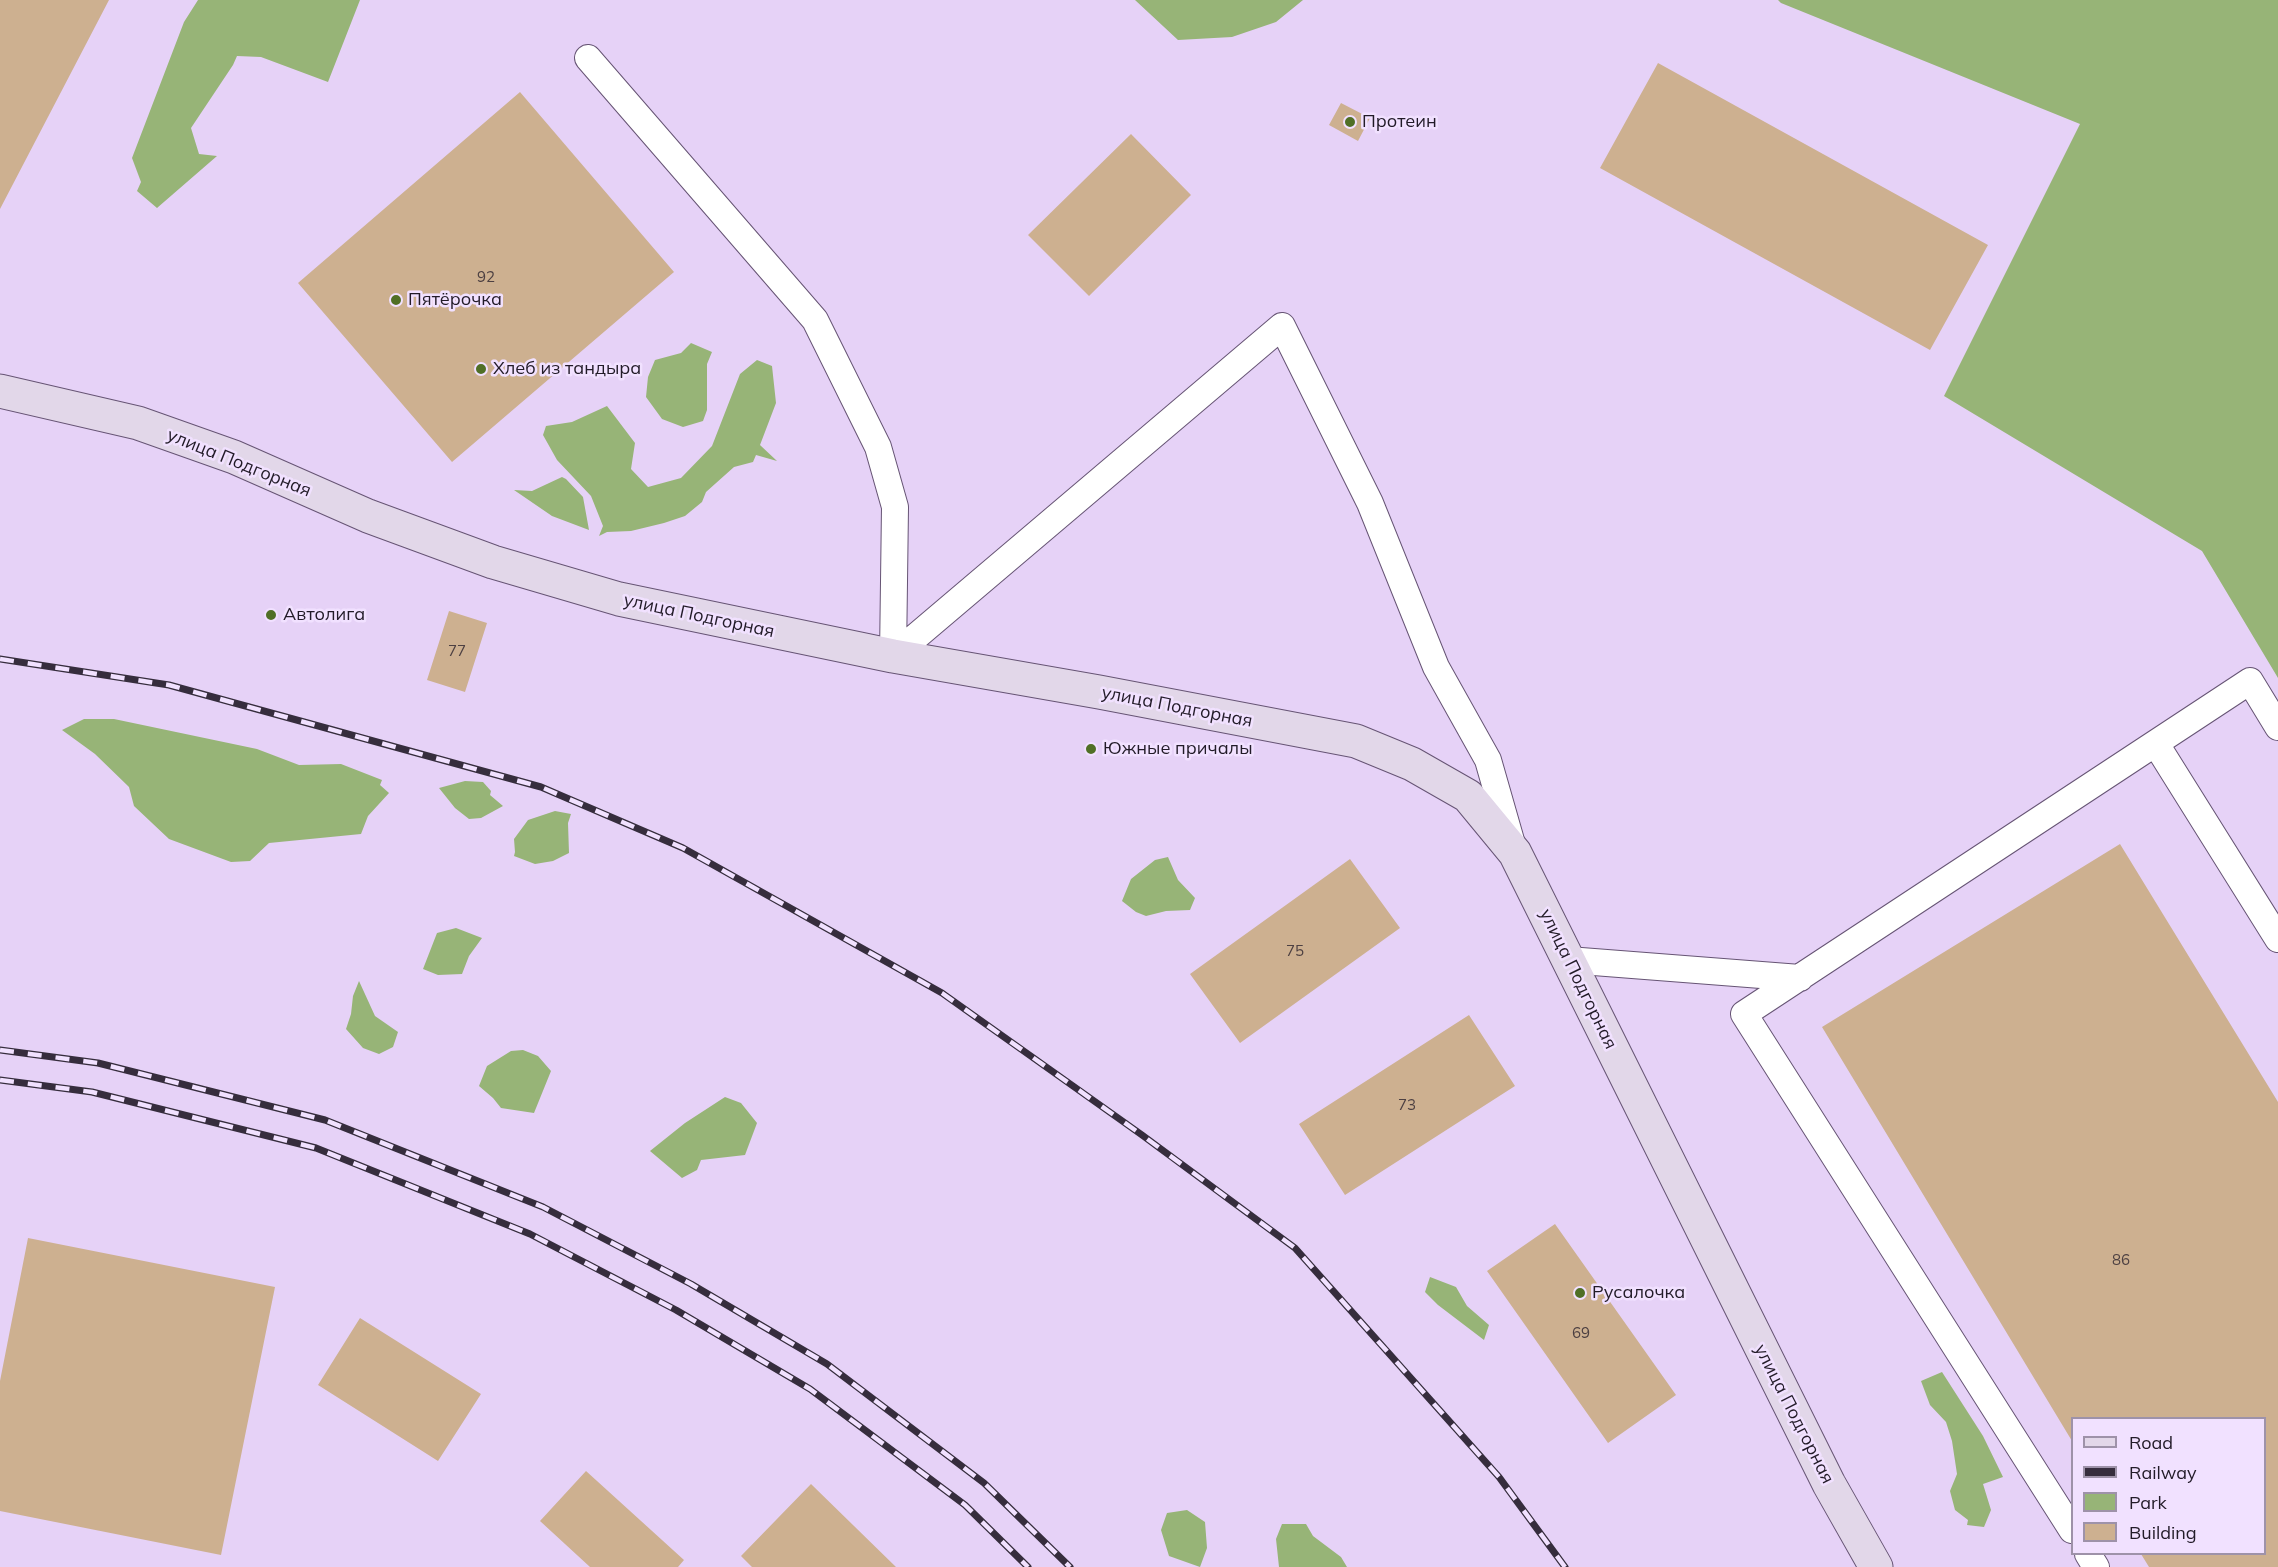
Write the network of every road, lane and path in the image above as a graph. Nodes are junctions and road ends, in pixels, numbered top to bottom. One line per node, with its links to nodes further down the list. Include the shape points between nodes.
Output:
1 (588, 58): 5 (lane, via 815,320 878,447 895,507)
2 (0, 391): 3 (main road, улица Подгорная)
3 (40, 400): 4 (main road, улица Подгорная); 5 (main road, улица Подгорная, via 138,423 234,457 368,516 493,562 619,599)
4 (0, 403)
5 (892, 656): 8 (main road, улица Подгорная, via 1356,741 1412,764 1468,796); 8 (lane, via 1282,327 1370,503 1436,667 1488,760)
6 (2278, 727): 7 (lane, via 2250,681)
7 (2156, 744): 9 (lane); 11 (lane)
8 (1515, 853): 10 (main road, улица Подгорная)
9 (2278, 939)
10 (1568, 960): 11 (lane); 13 (main road, улица Подгорная, via 1829,1484)
11 (1800, 978): 12 (lane, via 1744,1014)
12 (2071, 1527)
13 (1876, 1567)

